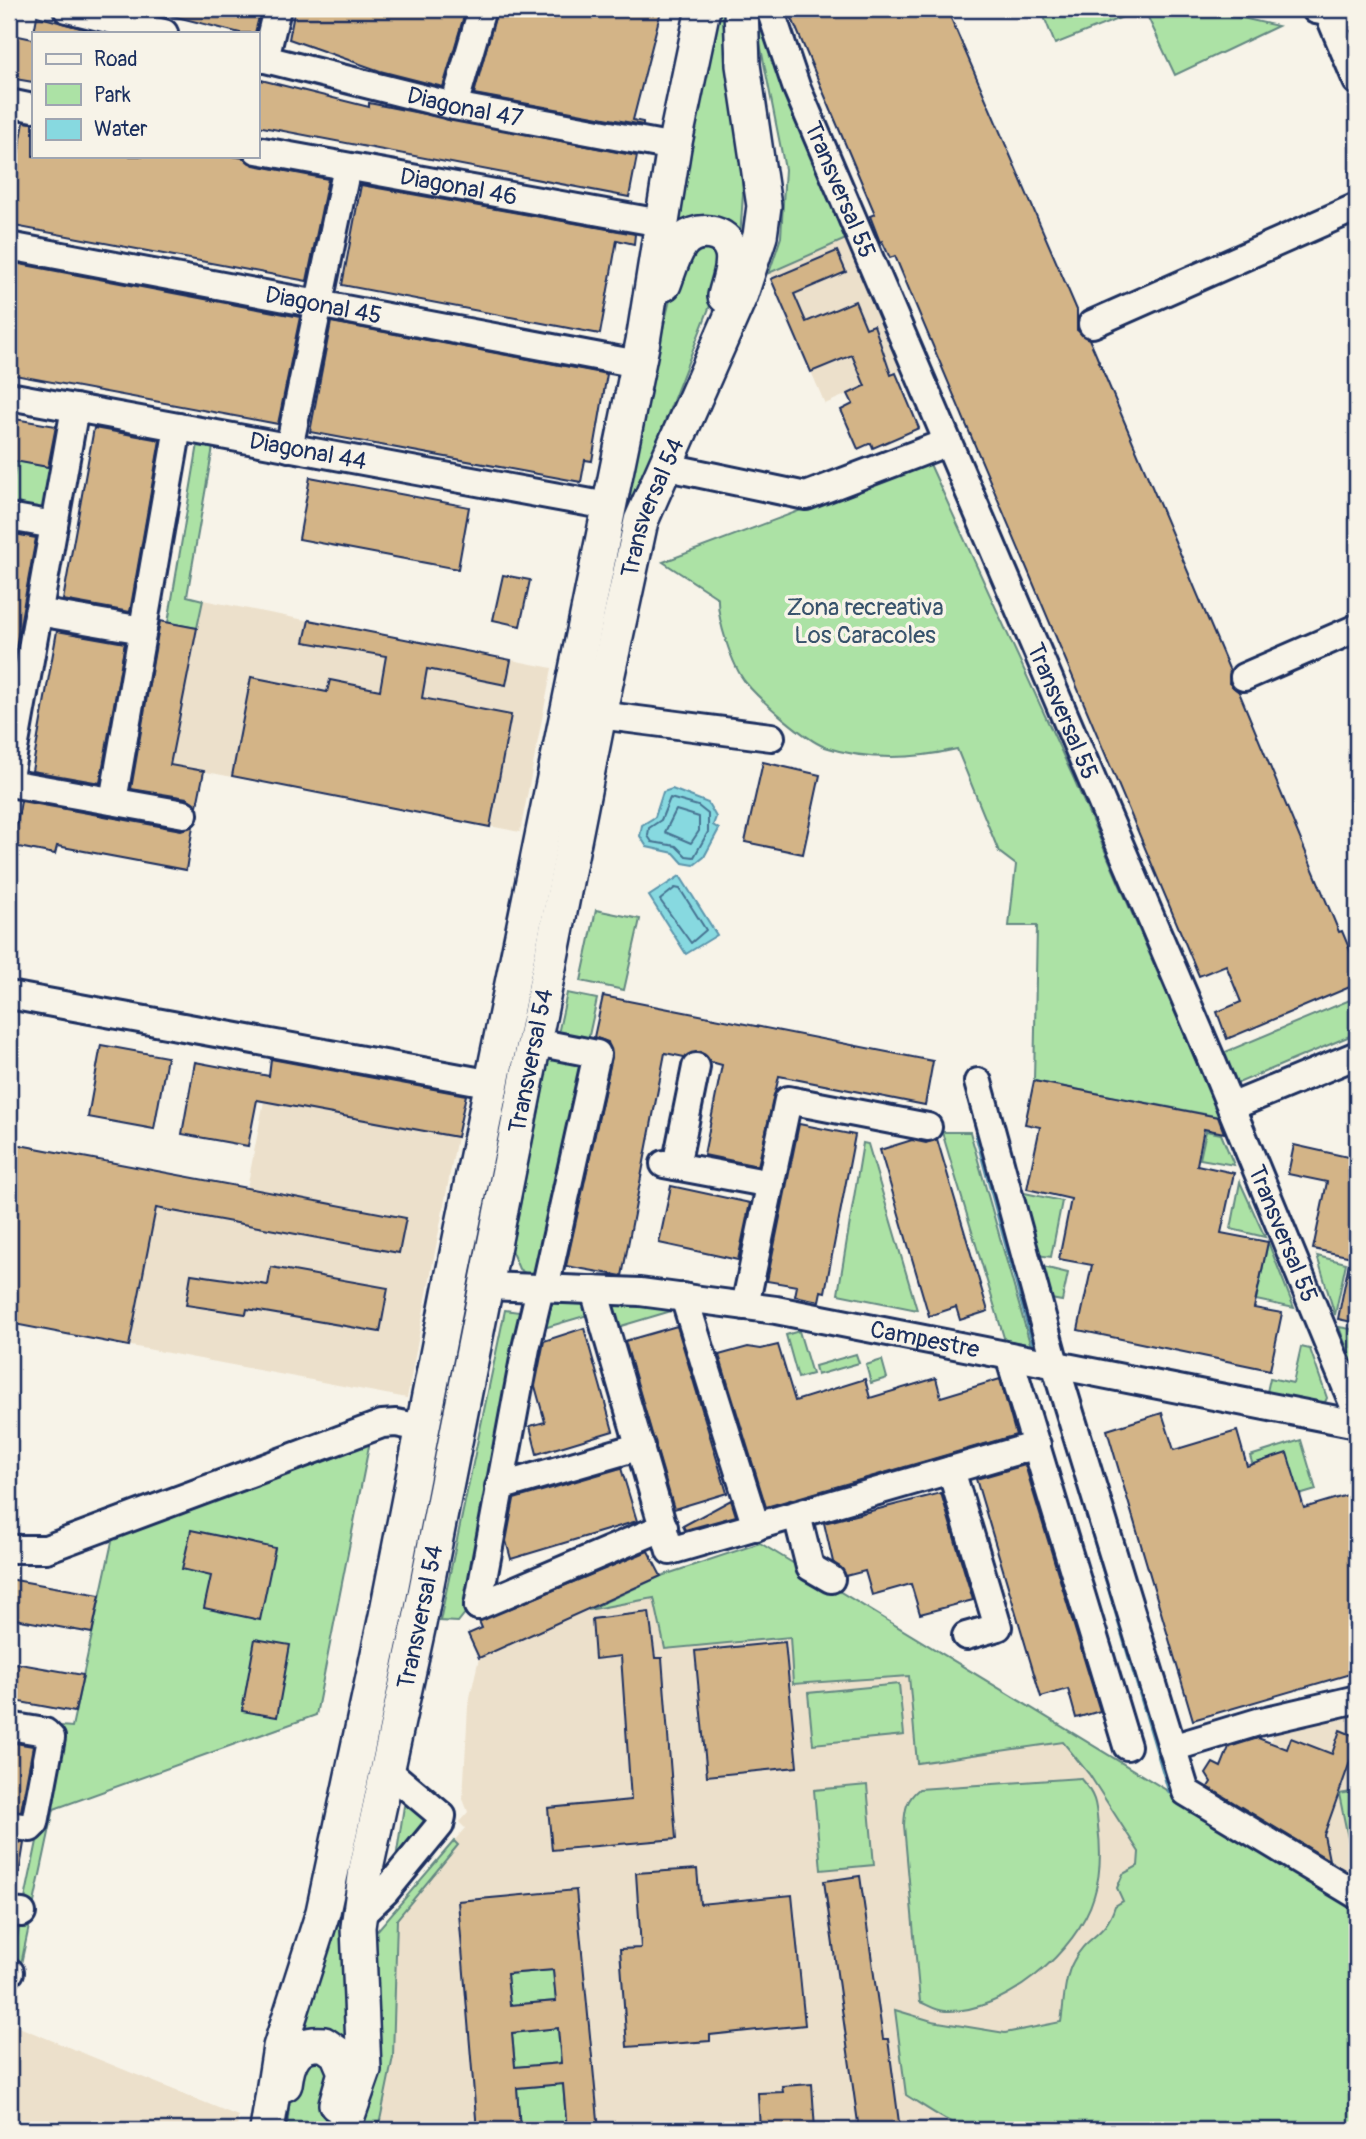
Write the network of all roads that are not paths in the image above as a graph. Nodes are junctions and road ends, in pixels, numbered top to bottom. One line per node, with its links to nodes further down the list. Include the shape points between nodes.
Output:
1 (67, 9): 9 (street)
2 (277, 9): 10 (street)
3 (482, 9): 13 (street)
4 (703, 9): 15 (main road, Transversal 54)
5 (741, 9): 24 (main road, Transversal 54, via 743,65 764,206 752,264)
6 (770, 9): 28 (street, Transversal 55, via 796,86)
7 (1320, 11): 8 (street); 11 (street)
8 (1357, 18)
9 (160, 32)
10 (261, 58): 13 (street, Diagonal 47)
11 (1357, 81)
12 (9, 104): 14 (street)
13 (454, 106): 15 (street, Diagonal 47)
14 (32, 108)
15 (674, 147): 19 (main road, Transversal 54)
16 (259, 150): 17 (street, Diagonal 46)
17 (347, 167): 19 (street, Diagonal 46); 21 (street)
18 (1357, 207): 22 (street)
19 (661, 223): 23 (main road, Transversal 54)
20 (9, 246): 21 (street, Diagonal 45)
21 (318, 306): 23 (street, Diagonal 45); 29 (street)
22 (1092, 324)
23 (641, 352): 24 (main road, via 680,245 697,232 717,234 730,247 733,264); 31 (main road, Transversal 54)
24 (710, 360): 30 (main road, Transversal 54)
25 (9, 396): 26 (street, Diagonal 44)
26 (75, 408): 27 (street, Diagonal 44); 33 (street)
27 (178, 427): 29 (street, Diagonal 44); 36 (street)
28 (947, 442): 30 (street, via 806,496); 51 (street, Transversal 55)
29 (289, 447): 31 (street, Diagonal 44)
30 (663, 466): 39 (main road, Transversal 54, via 641,521)
31 (608, 506): 50 (main road, Transversal 54)
32 (9, 517): 33 (street)
33 (54, 525): 34 (street)
34 (38, 612): 36 (street); 38 (street)
35 (1357, 628): 37 (street)
36 (143, 630): 43 (street)
37 (1244, 677)
38 (18, 681): 41 (street)
39 (599, 715): 40 (street); 46 (main road, Transversal 54)
40 (771, 737)
41 (9, 777)
42 (9, 783): 43 (street)
43 (113, 801): 44 (street)
44 (184, 814)
45 (9, 995): 50 (street)
46 (536, 1042): 54 (main road, Transversal 54); 55 (street, via 597,1054)
47 (1357, 1055): 51 (street)
48 (696, 1067): 53 (street, via 670,1165)
49 (978, 1082): 60 (street)
50 (493, 1084): 63 (main road, Transversal 54)
51 (1231, 1107): 61 (street, Transversal 55)
52 (928, 1127): 53 (street, via 788,1100)
53 (771, 1184): 58 (street)
54 (488, 1286): 55 (street, Campestre); 78 (main road, Transversal 54)
55 (542, 1289): 56 (street, Campestre); 67 (street)
56 (594, 1290): 57 (street, Campestre); 65 (street)
57 (684, 1297): 58 (street, Campestre); 70 (street)
58 (745, 1306): 59 (street, Campestre)
59 (1009, 1356): 60 (street, Campestre); 64 (street)
60 (1055, 1364): 62 (street, Campestre); 77 (street)
61 (1357, 1412)
62 (1357, 1424)
63 (422, 1428): 71 (street, via 382,1424 46,1549); 82 (main road, Transversal 54, via 329,1886 280,2047)
64 (1037, 1445): 66 (street); 76 (street)
65 (640, 1446): 67 (street); 69 (street)
66 (951, 1470): 68 (street); 73 (street, via 998,1627)
67 (499, 1487): 69 (street, via 478,1606)
68 (797, 1515): 70 (street); 72 (street, via 810,1567)
69 (664, 1527): 70 (street, via 670,1551)
70 (756, 1527)
71 (9, 1549)
72 (831, 1579)
73 (966, 1636)
74 (1357, 1699): 77 (street)
75 (9, 1726): 79 (street, via 45,1732 51,1738 35,1823 30,1828)
76 (1127, 1746)
77 (1172, 1748): 80 (street, via 1186,1792)
78 (387, 1770): 81 (main road, Transversal 54); 81 (street, via 442,1816 440,1825 385,1892)
79 (9, 1825)
80 (1357, 1895)
81 (358, 1918): 85 (main road, Transversal 54, via 364,2070)
82 (267, 2130)
83 (278, 2130): 84 (main road, via 291,2058 300,2048 318,2043 332,2049 345,2072)
84 (328, 2130)
85 (343, 2130)

